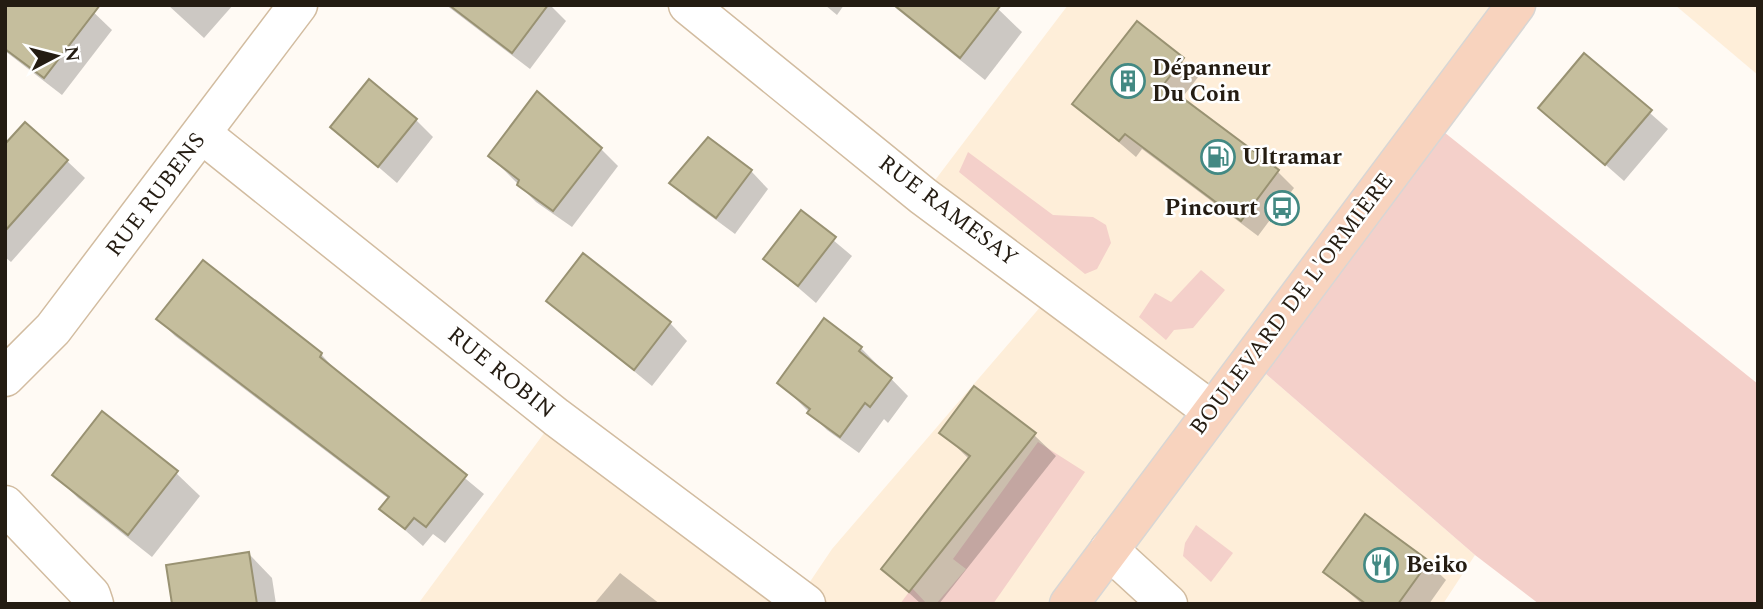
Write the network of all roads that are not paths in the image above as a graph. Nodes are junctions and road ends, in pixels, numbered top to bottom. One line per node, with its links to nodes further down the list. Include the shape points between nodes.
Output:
1 (298, 5): 4 (street, RUE RUBENS)
2 (688, 5): 6 (street, RUE RAMESAY, via 923,196)
3 (1516, 5): 6 (main road, BOULEVARD DE L'ORMIÈRE)
4 (202, 134): 5 (street, RUE RUBENS, via 53,329); 10 (street, RUE ROBIN, via 556,417)
5 (5, 377)
6 (1212, 411): 8 (main road, BOULEVARD DE L'ORMIÈRE)
7 (5, 505): 9 (street)
8 (1109, 550): 11 (main road, BOULEVARD DE L'ORMIÈRE); 12 (street)
9 (94, 604)
10 (806, 604)
11 (1069, 604)
12 (1167, 604)

